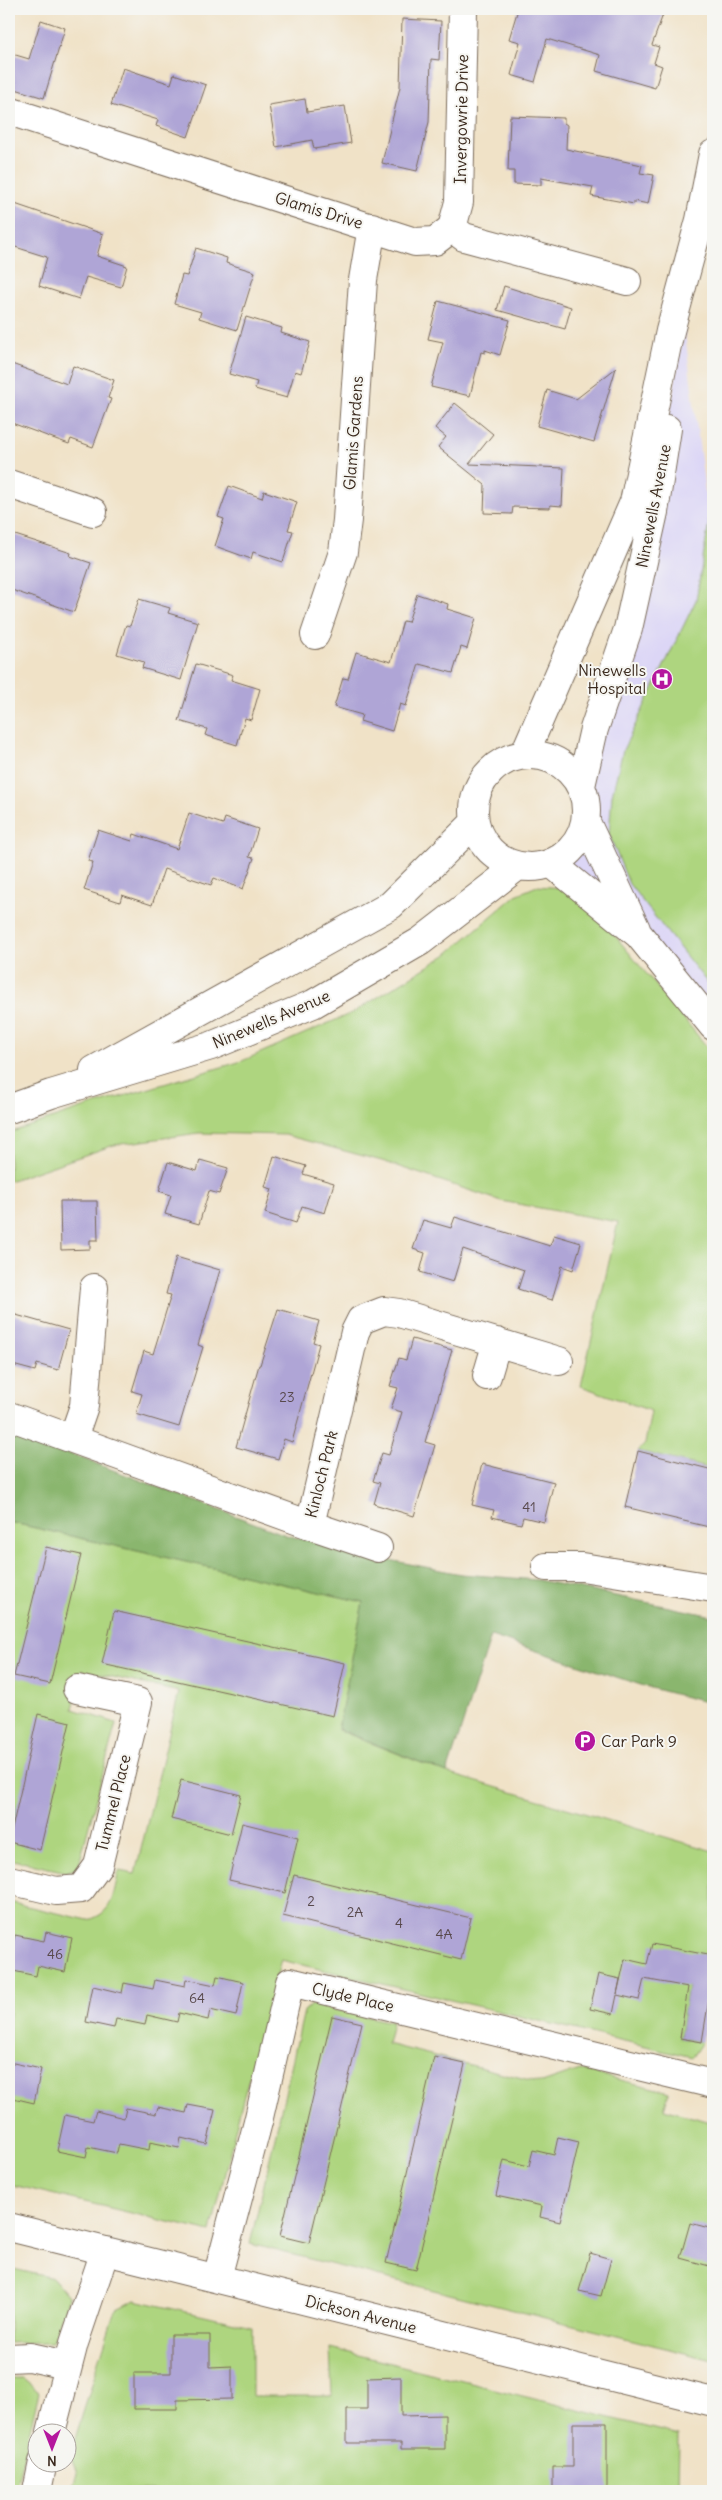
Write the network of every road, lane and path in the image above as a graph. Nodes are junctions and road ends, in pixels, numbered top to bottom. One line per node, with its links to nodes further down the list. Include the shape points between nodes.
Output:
1 (463, 9): 6 (street, Invergowrie Drive, via 459,202)
2 (9, 111): 5 (street, Glamis Drive)
3 (713, 154): 4 (street, Ninewells Avenue)
4 (700, 220): 11 (street, Ninewells Avenue, via 670,331 634,502); 12 (street, Ninewells Avenue, via 652,521 628,629 594,729)
5 (372, 227): 6 (street, Glamis Drive, via 415,242 435,241); 10 (street, Glamis Gardens, via 363,280 343,552)
6 (452, 228): 7 (street, via 464,237)
7 (627, 281)
8 (9, 484): 9 (street)
9 (93, 512)
10 (315, 635)
11 (524, 755): 12 (street, Ninewells Avenue, via 541,755 557,761); 13 (street, Ninewells Avenue, via 508,759 484,778 477,791)
12 (581, 786): 14 (street, Ninewells Avenue, via 586,803)
13 (475, 822): 16 (street, Ninewells Avenue, via 480,837 490,850); 19 (street, Ninewells Avenue, via 391,905)
14 (586, 822): 15 (street, Ninewells Avenue, via 579,839 567,854); 17 (street)
15 (551, 863): 16 (street, Ninewells Avenue, via 535,867); 17 (street)
16 (518, 866): 19 (street, Ninewells Avenue, via 421,942 313,1004 211,1046)
17 (639, 935): 18 (street)
18 (713, 1026)
19 (51, 1094): 20 (street, Ninewells Avenue)
20 (9, 1110)
21 (94, 1288): 26 (street, via 84,1406)
22 (497, 1342): 23 (street, Kinloch Park); 24 (street); 27 (street, Kinloch Park, via 392,1312 384,1311 361,1320 355,1332)
23 (559, 1361)
24 (488, 1376)
25 (9, 1416): 26 (street, Kinloch Park)
26 (73, 1438): 27 (street, Kinloch Park)
27 (310, 1525): 28 (street)
28 (378, 1548)
29 (546, 1567): 30 (street, via 582,1567)
30 (713, 1588)
31 (77, 1689): 32 (street, Tummel Place, via 138,1702 98,1866 81,1889 56,1891)
32 (9, 1880)
33 (713, 2084): 36 (street, Clyde Place, via 290,1982)
34 (9, 2227): 35 (street, Dickson Avenue)
35 (105, 2251): 36 (street, Dickson Avenue); 38 (street)
36 (217, 2278): 39 (street, Dickson Avenue)
37 (9, 2358): 38 (street, via 30,2358)
38 (67, 2365): 40 (street)
39 (713, 2402)
40 (53, 2422)
41 (41, 2472): 42 (street)
42 (37, 2491)

